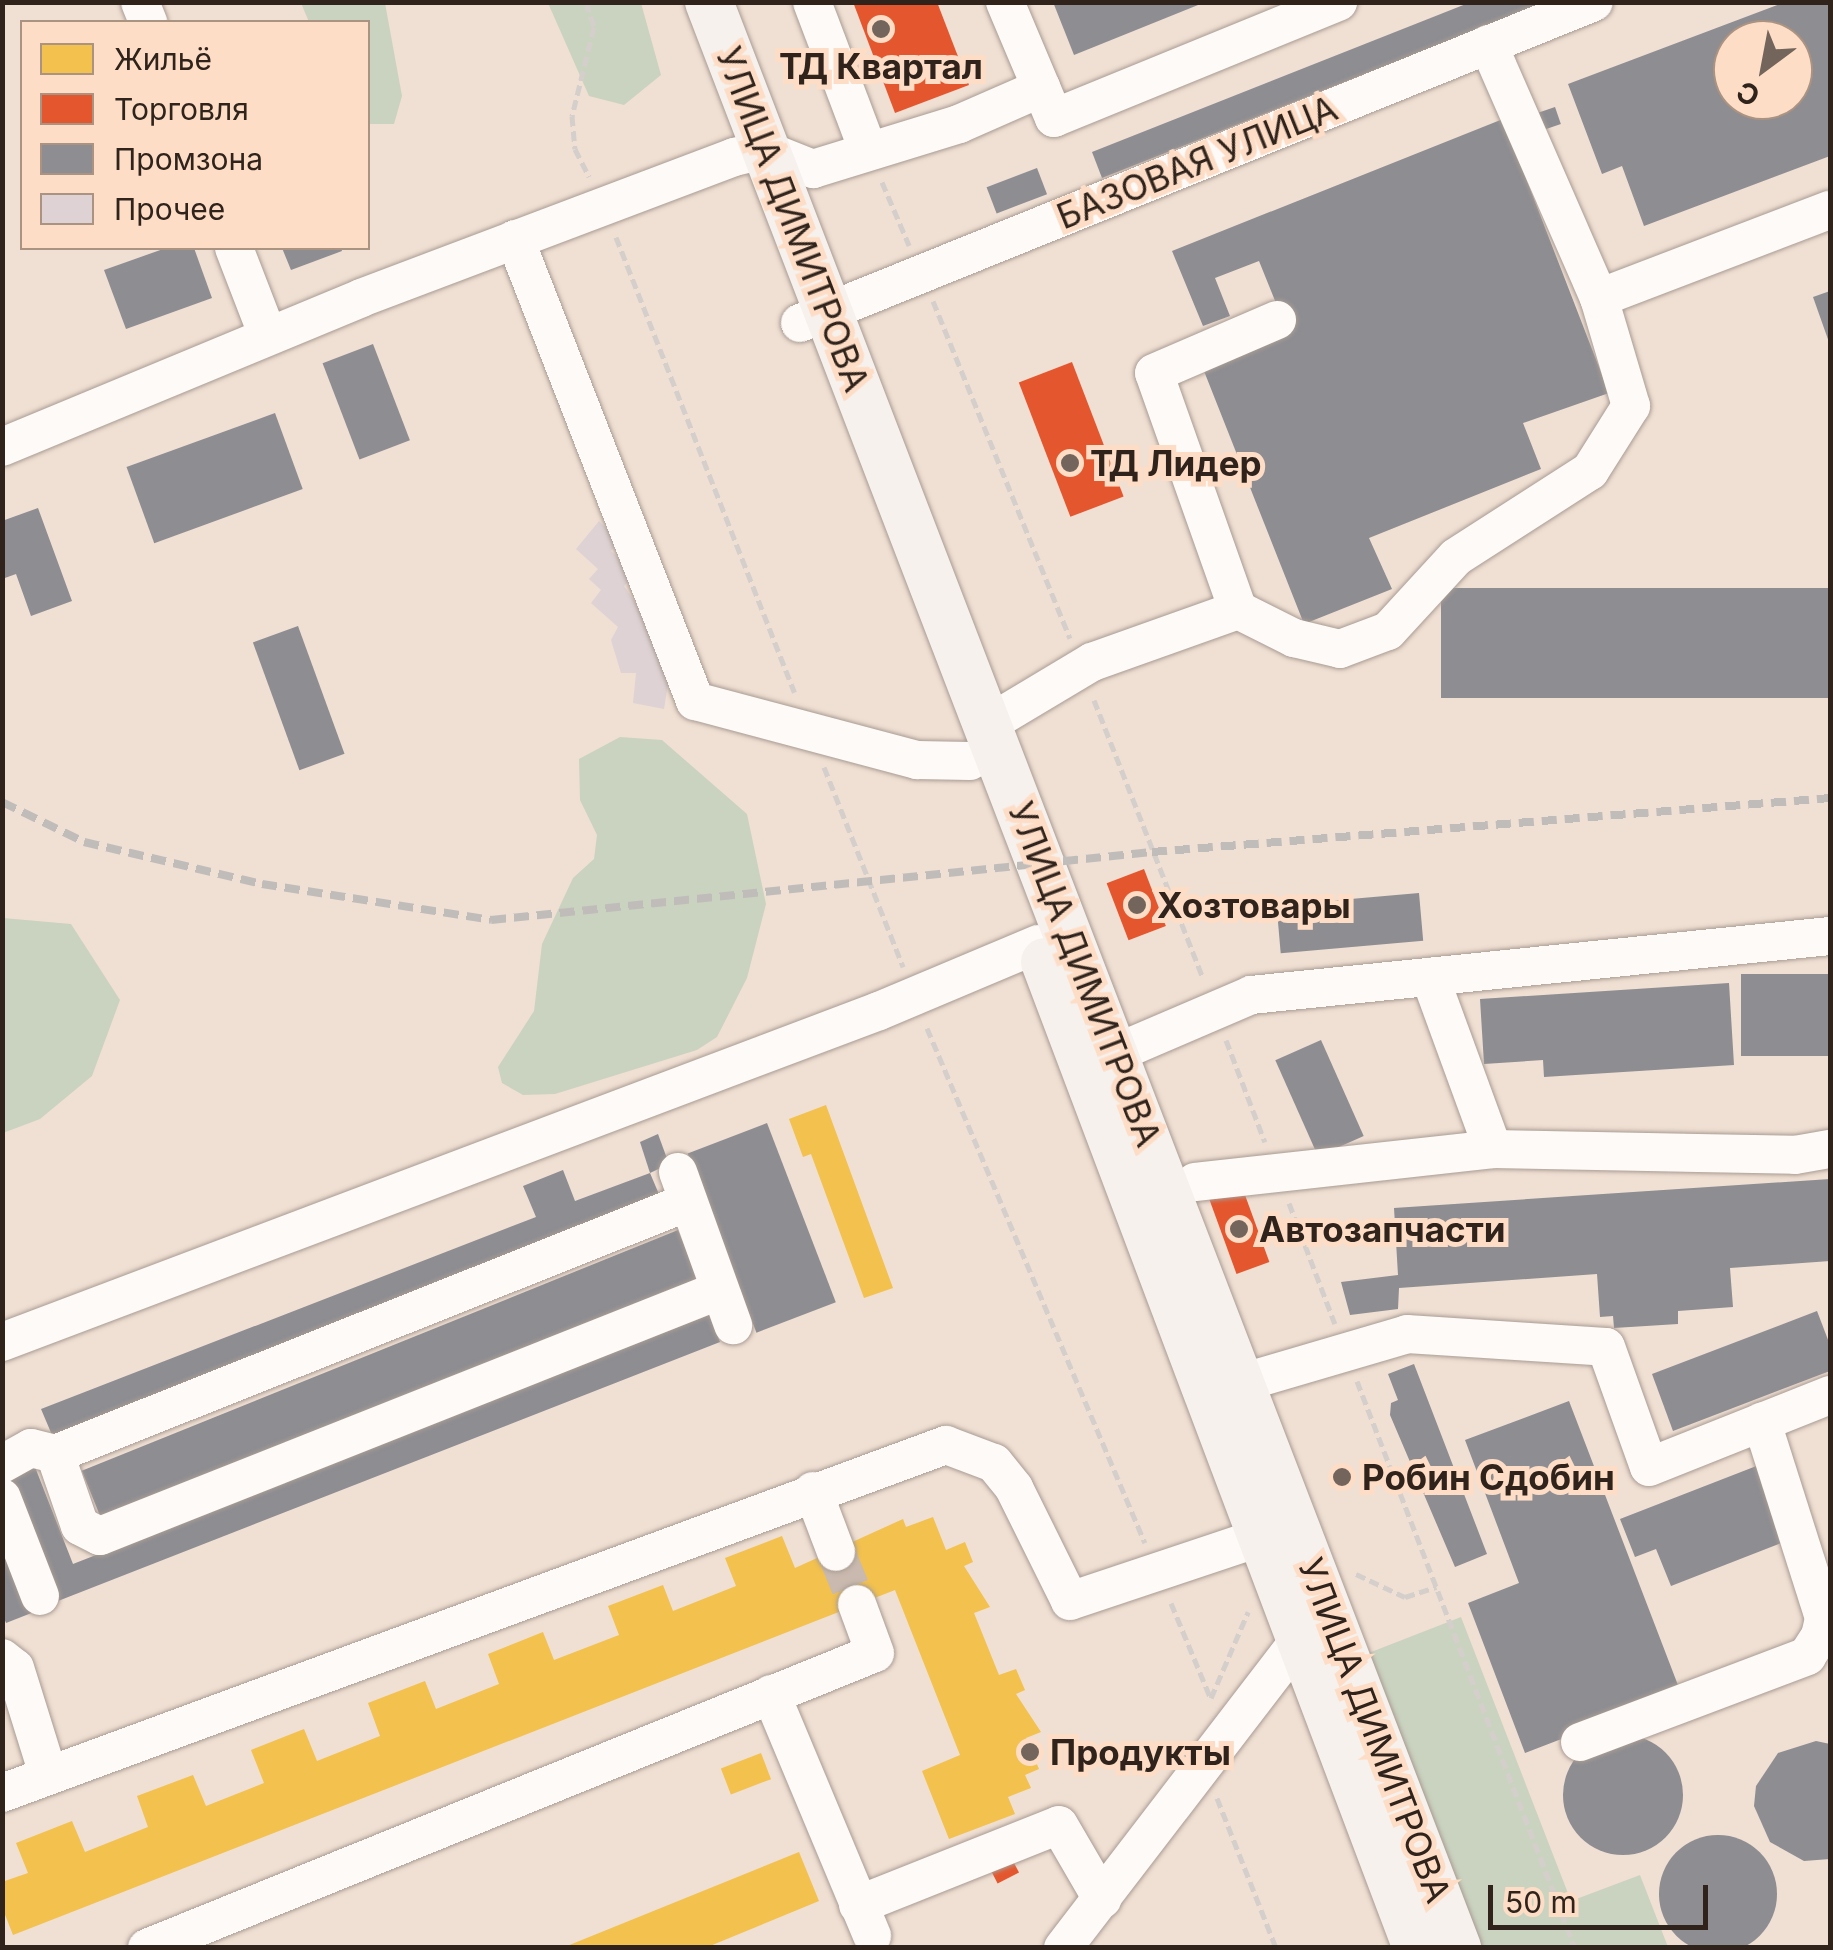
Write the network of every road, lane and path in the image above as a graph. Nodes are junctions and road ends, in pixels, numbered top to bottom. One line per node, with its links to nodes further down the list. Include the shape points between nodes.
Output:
1 (586, 2): 12 (path, via 594,27 572,116 574,149)
2 (676, 2): 11 (main road, УЛИЦА ДИМИТРОВА)
3 (709, 2): 11 (main road, УЛИЦА ДИМИТРОВА)
4 (812, 2): 10 (street)
5 (1005, 2): 9 (street)
6 (1338, 2): 9 (street, via 1054,118)
7 (1594, 2): 8 (street, БАЗОВАЯ УЛИЦА)
8 (1488, 44): 16 (street, БАЗОВАЯ УЛИЦА); 17 (street)
9 (1041, 88): 10 (street, via 959,124)
10 (868, 150): 11 (street, via 813,169); 16 (path)
11 (750, 154): 12 (street); 18 (main road, УЛИЦА ДИМИТРОВА)
12 (603, 204): 14 (street); 24 (path)
13 (1830, 210): 17 (street)
14 (515, 239): 20 (street); 24 (street, via 695,700)
15 (235, 250): 20 (street)
16 (922, 273): 18 (street, БАЗОВАЯ УЛИЦА); 23 (path)
17 (1599, 298): 22 (street, via 1631,406 1590,470 1456,557 1388,631 1340,649 1294,638)
18 (814, 317): 25 (main road, УЛИЦА ДИМИТРОВА)
19 (1277, 320): 22 (street, via 1154,373)
20 (268, 336): 21 (street)
21 (2, 447)
22 (1238, 610): 23 (street)
23 (1082, 668): 25 (street); 30 (path)
24 (811, 734): 25 (street, via 916,760); 29 (path)
25 (980, 742): 27 (main road, УЛИЦА ДИМИТРОВА); 31 (main road, УЛИЦА ДИМИТРОВА)
26 (1830, 936): 28 (street)
27 (1038, 944): 29 (street); 45 (main road, УЛИЦА ДИМИТРОВА)
28 (1430, 977): 30 (street, via 1252,995); 32 (street)
29 (914, 996): 36 (street); 48 (path)
30 (1215, 1010): 31 (street); 34 (path)
31 (1116, 1052): 38 (main road, УЛИЦА ДИМИТРОВА)
32 (1494, 1148): 33 (street, via 1795,1155); 34 (street)
33 (1830, 1149)
34 (1278, 1175): 35 (street); 37 (path)
35 (1196, 1182)
36 (2, 1342)
37 (1345, 1352): 38 (street); 40 (street, via 1407,1334 1606,1347 1649,1466); 49 (path)
38 (1241, 1383): 53 (main road, УЛИЦА ДИМИТРОВА)
39 (1830, 1395): 40 (street)
40 (1762, 1422): 57 (street, via 1824,1618 1820,1636 1807,1656)
41 (55, 1454): 41 (street, via 683,1187 726,1307 100,1536 80,1526); 42 (street, via 31,1448)
42 (2, 1464)
43 (813, 1491): 46 (street); 48 (street, via 915,1452 946,1445 971,1450 994,1463 1014,1488 1070,1601); 59 (street)
44 (2, 1498): 50 (street)
45 (1264, 1536): 48 (street); 53 (main road, УЛИЦА ДИМИТРОВА)
46 (836, 1552)
47 (1346, 1570): 49 (path, via 1404,1597)
48 (1157, 1571): 56 (path)
49 (1436, 1587): 68 (path)
50 (40, 1596)
51 (857, 1604): 55 (street, via 875,1653)
52 (1250, 1608): 56 (path)
53 (1318, 1629): 58 (street); 66 (main road, УЛИЦА ДИМИТРОВА); 67 (main road, УЛИЦА ДИМИТРОВА)
54 (2, 1658): 59 (street, via 15,1668)
55 (771, 1694): 62 (street); 63 (street)
56 (1211, 1698): 58 (path)
57 (1580, 1742)
58 (1205, 1768): 61 (street); 65 (path)
59 (48, 1774): 60 (street)
60 (2, 1793)
61 (1102, 1899): 62 (street, via 1059,1824); 64 (street)
62 (865, 1934)
63 (148, 1948)
64 (1063, 1948)
65 (1276, 1948)
66 (1417, 1948)
67 (1457, 1948)
68 (1574, 1948)

